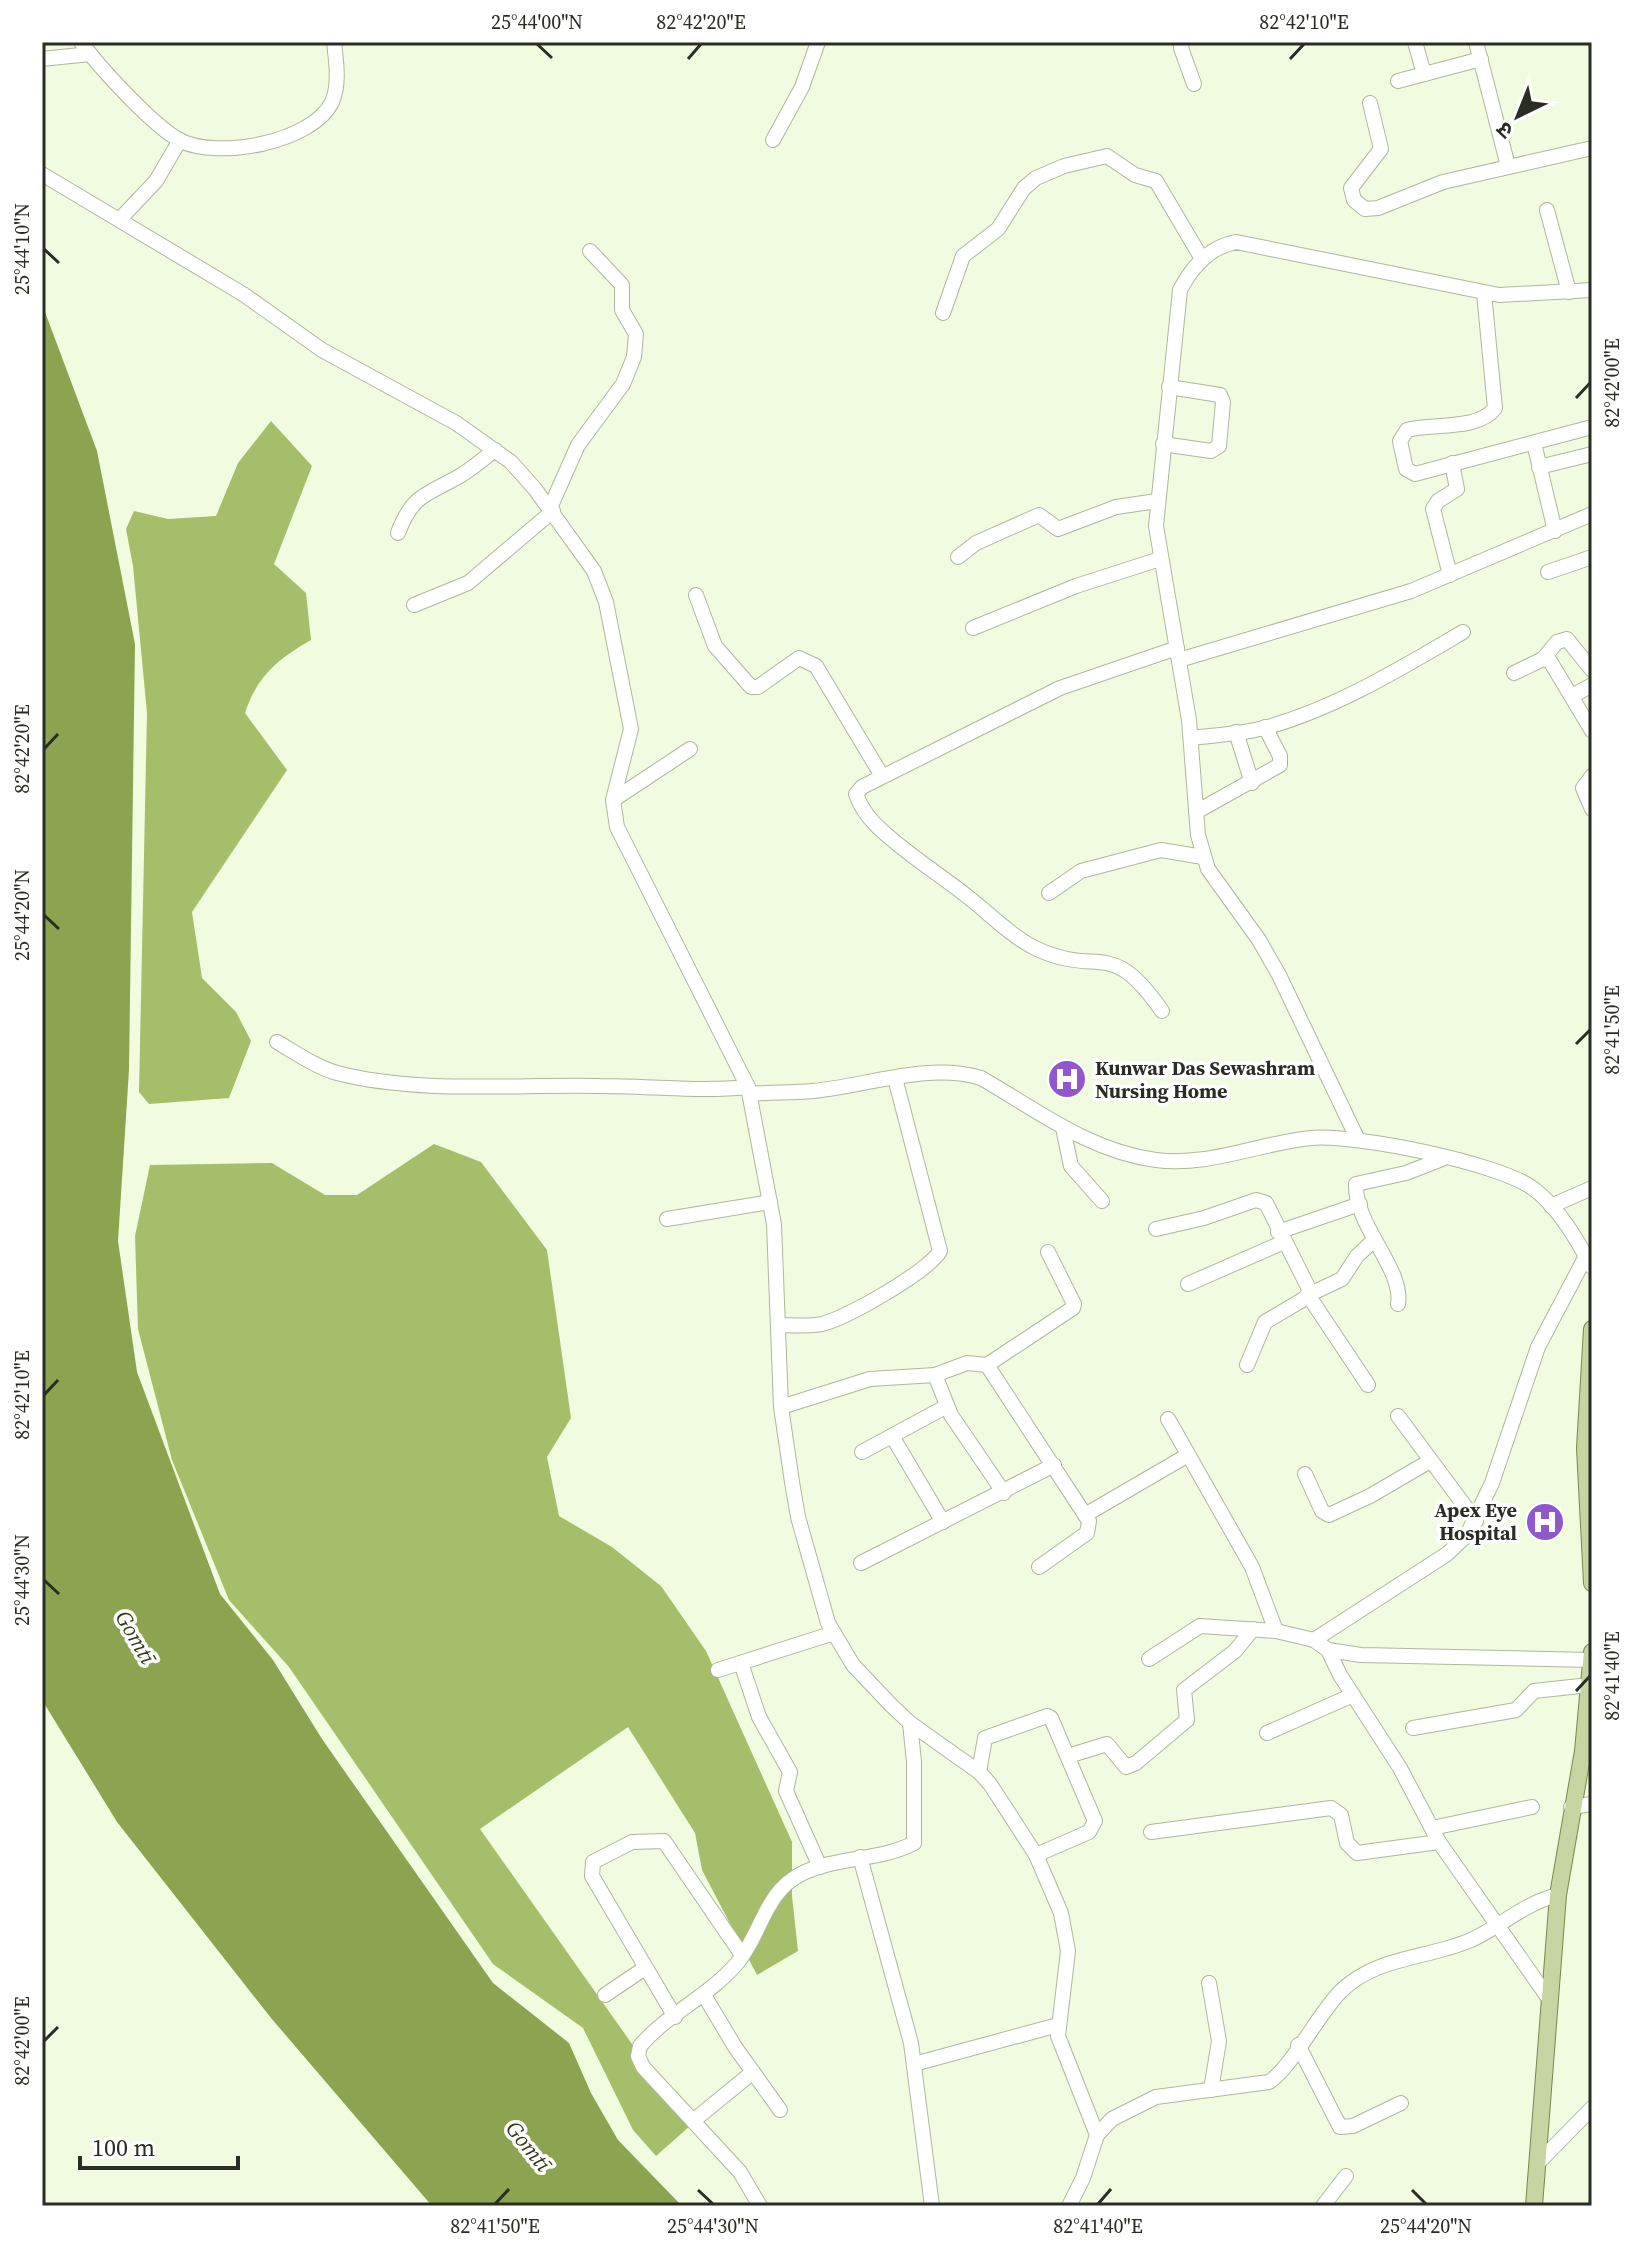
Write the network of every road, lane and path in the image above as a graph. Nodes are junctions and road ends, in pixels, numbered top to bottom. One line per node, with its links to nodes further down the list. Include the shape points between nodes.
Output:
1 (334, 42): 13 (street, via 336,87 332,102 316,120 281,138 234,149)
2 (818, 42): 14 (street, via 802,87)
3 (1182, 42): 11 (street)
4 (1415, 42): 9 (street)
5 (1476, 42): 8 (street)
6 (86, 48): 7 (street); 13 (street)
7 (42, 59)
8 (1481, 59): 9 (street); 16 (street)
9 (1424, 74): 10 (street)
10 (1398, 81)
11 (1194, 84)
12 (1370, 103): 16 (street, via 1381,149 1353,181 1351,193 1361,207 1371,210 1425,187)
13 (180, 140): 19 (street, via 156,181)
14 (773, 140)
15 (1592, 148): 16 (street)
16 (1508, 166)
17 (42, 174): 19 (street)
18 (1547, 210): 23 (street)
19 (120, 219): 30 (street, via 322,350)
20 (590, 251): 35 (street, via 622,285 622,310 634,326 636,345 623,384 578,445)
21 (1202, 259): 24 (street, via 1224,244 1248,242); 25 (street, via 1156,181 1103,156 1051,170 1030,183 998,229 963,256); 26 (street, via 1180,290)
22 (1592, 290): 23 (street)
23 (1569, 292): 24 (street)
24 (1484, 293): 32 (street, via 1495,408 1465,422 1407,430 1400,441 1412,474)
25 (943, 313)
26 (1169, 387): 29 (street); 29 (street, via 1220,395 1219,446 1211,451)
27 (1592, 427): 28 (street)
28 (1534, 443): 32 (street); 33 (street)
29 (1163, 444): 34 (street)
30 (495, 450): 35 (street); 38 (street, via 461,476 418,498)
31 (1592, 454): 33 (street)
32 (1452, 463): 43 (street, via 1457,489 1433,509)
33 (1539, 467): 37 (street)
34 (1157, 501): 39 (street, via 1116,507 1058,529 1039,515 976,543); 41 (street)
35 (551, 510): 45 (street, via 468,583); 62 (street, via 594,571 606,602 631,729)
36 (1592, 514): 37 (street)
37 (1555, 531): 43 (street)
38 (398, 533)
39 (958, 557)
40 (1592, 557): 42 (street)
41 (1160, 559): 46 (street); 48 (street)
42 (1548, 572)
43 (1450, 575): 48 (street, via 1399,595)
44 (696, 595): 59 (street, via 715,646 751,687 799,658 816,666)
45 (414, 605)
46 (973, 628)
47 (1463, 632): 54 (street, via 1377,681)
48 (1178, 654): 57 (street); 59 (street, via 1060,688)
49 (1543, 659): 50 (street, via 1557,642 1567,639); 51 (street); 53 (street, via 1554,664)
50 (1590, 662)
51 (1514, 673)
52 (1592, 685): 53 (street)
53 (1572, 696): 55 (street)
54 (1265, 727): 56 (street); 61 (street, via 1282,761)
55 (1592, 731)
56 (1236, 732): 57 (street); 61 (street)
57 (1191, 738): 64 (street)
58 (690, 749): 62 (street)
59 (882, 776): 67 (street, via 856,794 889,837 1034,947 1126,968)
60 (1592, 776): 63 (street, via 1583,788)
61 (1252, 783): 64 (street)
62 (613, 800): 70 (street, via 617,827)
63 (1592, 809)
64 (1196, 812): 65 (street)
65 (1203, 857): 66 (street, via 1161,850 1081,871); 72 (street, via 1279,975)
66 (1049, 893)
67 (1162, 1011)
68 (277, 1042): 70 (street, via 330,1070 374,1079 489,1087)
69 (895, 1078): 70 (street, via 813,1091); 71 (street, via 955,1073 981,1078); 88 (street, via 940,1251 884,1294 842,1317 823,1324)
70 (749, 1090): 76 (street)
71 (1063, 1128): 72 (street, via 1130,1153 1173,1161 1310,1138); 75 (street, via 1071,1166)
72 (1358, 1140): 73 (street)
73 (1443, 1159): 77 (street, via 1406,1173 1358,1181); 78 (street, via 1520,1181)
74 (1592, 1188): 78 (street)
75 (1102, 1201)
76 (770, 1202): 79 (street); 88 (street)
77 (1360, 1204): 81 (street); 82 (street)
78 (1551, 1206): 84 (street)
79 (667, 1219)
80 (1156, 1229): 81 (street, via 1260,1200)
81 (1281, 1237): 85 (street); 86 (street, via 1310,1287)
82 (1373, 1241): 86 (street, via 1342,1279); 87 (street, via 1397,1283)
83 (1048, 1252): 90 (street, via 1073,1308)
84 (1589, 1261): 107 (street, via 1538,1347)
85 (1188, 1284)
86 (1308, 1295): 91 (street, via 1265,1322); 93 (street)
87 (1398, 1304)
88 (778, 1325): 95 (street)
89 (1592, 1329): 105 (main road, via 1585,1448)
90 (987, 1365): 92 (street, via 967,1363); 102 (street)
91 (1247, 1365)
92 (935, 1375): 94 (street); 95 (street, via 870,1379)
93 (1368, 1385)
94 (947, 1406): 98 (street); 104 (street)
95 (781, 1407): 114 (street, via 798,1517)
96 (1398, 1416): 101 (street)
97 (1168, 1419): 100 (street)
98 (892, 1436): 99 (street); 108 (street)
99 (862, 1452)
100 (1188, 1455): 106 (street); 113 (street, via 1252,1567)
101 (1430, 1461): 103 (street, via 1329,1515 1322,1511); 107 (street)
102 (1054, 1465): 104 (street); 106 (street)
103 (1305, 1474)
104 (1004, 1493): 108 (street)
105 (1589, 1495): 111 (main road)
106 (1085, 1515): 110 (street, via 1087,1533)
107 (1476, 1521): 115 (street, via 1447,1554)
108 (943, 1522): 109 (street)
109 (861, 1563)
110 (1039, 1567)
111 (1592, 1583)
112 (1253, 1629): 113 (street); 118 (street, via 1200,1626); 126 (street, via 1235,1651 1184,1690 1187,1720 1136,1763 1122,1765 1107,1744)
113 (1276, 1631): 115 (street)
114 (834, 1633): 119 (street); 123 (street, via 853,1665)
115 (1314, 1640): 116 (street)
116 (1328, 1650): 121 (street); 122 (street)
117 (1592, 1652): 121 (main road)
118 (1149, 1659)
119 (741, 1663): 120 (street); 136 (street, via 759,1717 790,1772 786,1791)
120 (718, 1670)
121 (1591, 1674): 124 (street, via 1534,1691 1516,1710); 130 (main road)
122 (1353, 1695): 125 (street); 131 (street)
123 (910, 1723): 127 (street); 135 (street, via 916,1839 902,1848)
124 (1413, 1728)
125 (1267, 1733)
126 (1068, 1756): 127 (street, via 1047,1716 985,1738); 134 (street, via 1095,1821 1093,1828)
127 (979, 1772): 134 (street)
128 (1592, 1804): 130 (street)
129 (1532, 1807): 131 (street)
130 (1571, 1807): 137 (main road)
131 (1432, 1828): 133 (street)
132 (1151, 1832): 133 (street, via 1331,1808 1341,1815 1347,1843 1357,1853)
133 (1439, 1842): 138 (street)
134 (1036, 1855): 146 (street, via 1066,1933)
135 (860, 1857): 136 (street); 148 (street)
136 (820, 1867): 139 (street, via 801,1874 772,1897)
137 (1558, 1895): 138 (street, via 1537,1900); 144 (main road)
138 (1497, 1926): 144 (street); 147 (street, via 1459,1945 1363,1974 1340,1992)
139 (742, 1955): 140 (street, via 670,1846 645,1839 593,1862 589,1869); 143 (street)
140 (645, 1968): 142 (street); 145 (street)
141 (1209, 1983): 150 (street, via 1219,2041)
142 (605, 1995)
143 (704, 1995): 145 (street); 149 (street)
144 (1549, 1999): 156 (main road)
145 (675, 2017): 154 (street, via 649,2035 638,2056)
146 (1058, 2025): 148 (street); 155 (street, via 1063,2055)
147 (1298, 2045): 150 (street, via 1269,2082); 151 (street, via 1340,2127)
148 (914, 2064): 159 (street)
149 (753, 2072): 153 (street); 154 (street)
150 (1211, 2090): 155 (street, via 1137,2104)
151 (1401, 2103)
152 (1592, 2108): 156 (street)
153 (780, 2110)
154 (693, 2121): 158 (street, via 740,2172)
155 (1097, 2135): 160 (street)
156 (1539, 2162): 162 (main road)
157 (1346, 2176): 161 (street)
158 (760, 2206)
159 (932, 2206)
160 (1069, 2206)
161 (1323, 2206)
162 (1534, 2206)

